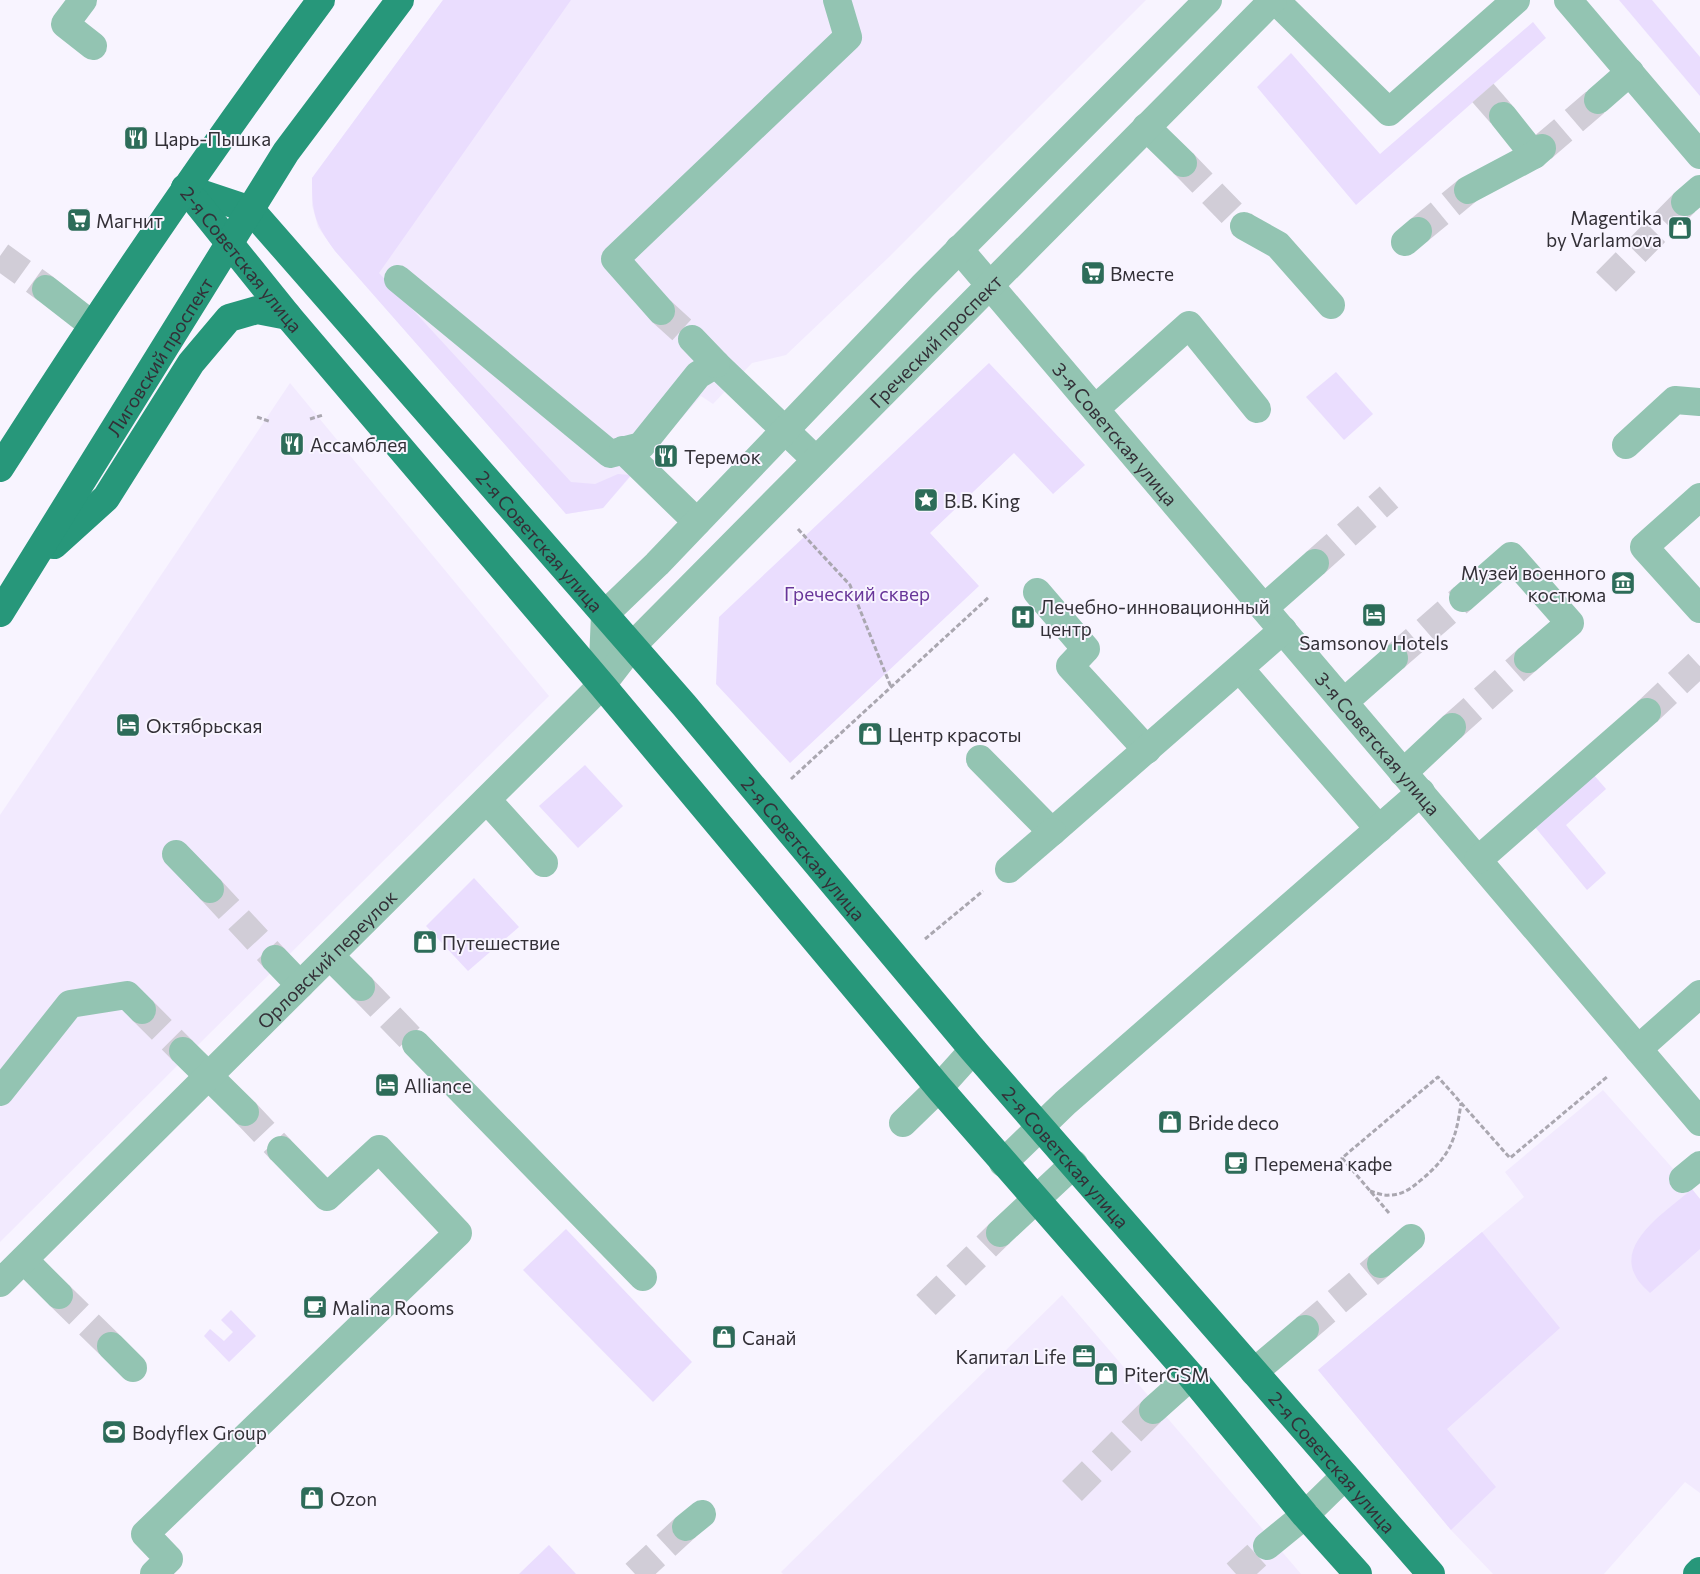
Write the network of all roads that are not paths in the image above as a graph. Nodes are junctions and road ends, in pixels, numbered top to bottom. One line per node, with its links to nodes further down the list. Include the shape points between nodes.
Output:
1 (83, 0): 9 (street, via 65,24)
2 (321, 0): 16 (main road)
3 (400, 0): 18 (main road, Лиговский проспект, via 286,152)
4 (837, 0): 26 (street, via 848,37 614,259)
5 (1208, 0): 21 (street)
6 (1274, 0): 7 (street, via 1389,112); 13 (street, Греческий проспект)
7 (1516, 0)
8 (1569, 0): 10 (street)
9 (93, 46)
10 (1630, 72): 11 (street); 14 (street)
11 (1598, 100)
12 (1503, 116): 17 (street, via 1538,151)
13 (1146, 127): 15 (street); 23 (street, Греческий проспект)
14 (1700, 155)
15 (1183, 163)
16 (186, 188): 18 (main road, 2-я Советская улица); 20 (main road, 2-я Советская улица); 28 (main road)
17 (1468, 190)
18 (251, 210): 20 (main road, Лиговский проспект); 48 (main road, 2-я Советская улица)
19 (1244, 226): 25 (street, via 1278,245)
20 (230, 244): 27 (main road, 2-я Советская улица); 42 (main road, Лиговский проспект)
21 (959, 249): 23 (street, 3-я Советская улица); 34 (street)
22 (398, 279): 36 (street, via 610,454)
23 (990, 285): 32 (street, 3-я Советская улица); 37 (street, Греческий проспект)
24 (46, 289): 28 (street)
25 (1331, 305)
26 (662, 311)
27 (288, 316): 42 (main road, Лиговский проспект, via 257,310 229,318 191,362 106,498); 54 (main road, 2-я Советская улица)
28 (91, 324): 38 (main road)
29 (692, 339): 30 (street)
30 (716, 364): 34 (street); 36 (street, via 698,375 641,446)
31 (1700, 402): 35 (street, via 1675,400)
32 (1095, 409): 33 (street, via 1189,325); 45 (street, 3-я Советская улица)
33 (1257, 409)
34 (785, 430): 37 (street); 40 (street)
35 (1626, 445)
36 (623, 450): 40 (street)
37 (816, 460): 50 (street, Греческий проспект)
38 (0, 468)
39 (1700, 497): 46 (street, via 1644,547)
40 (697, 522): 48 (street)
41 (1315, 563): 45 (street)
42 (29, 568): 47 (main road, Лиговский проспект)
43 (1037, 592): 58 (street, via 1086,649 1070,666)
44 (1462, 598): 52 (street, via 1511,556 1570,623)
45 (1264, 608): 49 (street, 3-я Советская улица)
46 (1700, 609)
47 (0, 613)
48 (606, 614): 50 (main road, 2-я Советская улица); 54 (street)
49 (1283, 630): 53 (street); 55 (street, 3-я Советская улица)
50 (632, 646): 54 (street, Греческий проспект); 77 (main road, 2-я Советская улица)
51 (1394, 658): 55 (street)
52 (1528, 659)
53 (1240, 669): 58 (street); 62 (street)
54 (602, 685): 61 (street, Орловский переулок); 80 (main road, 2-я Советская улица)
55 (1344, 702): 60 (street, 3-я Советская улица)
56 (1647, 712): 65 (street)
57 (1452, 727): 60 (street)
58 (1147, 750): 63 (street)
59 (980, 758): 63 (street)
60 (1412, 783): 62 (street); 65 (street, 3-я Советская улица)
61 (487, 800): 66 (street); 69 (street, Орловский переулок)
62 (1379, 829): 85 (street)
63 (1052, 832): 67 (street)
64 (176, 854): 68 (street)
65 (1478, 860): 76 (street, 3-я Советская улица)
66 (544, 863)
67 (1009, 869)
68 (210, 889)
69 (330, 956): 71 (street, Орловский переулок); 72 (street)
70 (276, 959): 71 (street)
71 (300, 985): 79 (street, Орловский переулок)
72 (361, 987)
73 (1700, 994): 76 (street)
74 (142, 1010): 81 (street, via 127,995 70,1004)
75 (416, 1044): 94 (street)
76 (1638, 1049): 83 (street, 3-я Советская улица)
77 (973, 1050): 80 (street); 85 (main road, 2-я Советская улица)
78 (183, 1051): 79 (street)
79 (209, 1076): 82 (street); 92 (street, Орловский переулок)
80 (938, 1088): 84 (street); 87 (main road, 2-я Советская улица)
81 (0, 1092)
82 (244, 1112)
83 (1700, 1122)
84 (903, 1123)
85 (1042, 1126): 87 (street); 88 (main road, 2-я Советская улица)
86 (281, 1150): 107 (street, via 327,1197 379,1149 458,1233 145,1534 169,1559)
87 (1003, 1163): 89 (main road, 2-я Советская улица)
88 (1074, 1164): 89 (street); 100 (main road, 2-я Советская улица)
89 (1037, 1200): 90 (street); 101 (main road, 2-я Советская улица)
90 (1000, 1233)
91 (1410, 1238): 93 (street)
92 (24, 1260): 95 (street, Орловский переулок); 96 (street)
93 (1380, 1264)
94 (643, 1277)
95 (0, 1283)
96 (59, 1295)
97 (1305, 1329): 100 (street)
98 (111, 1346): 99 (street)
99 (133, 1368)
100 (1254, 1372): 103 (main road, 2-я Советская улица)
101 (1191, 1376): 102 (street); 104 (main road, 2-я Советская улица)
102 (1153, 1410)
103 (1344, 1476): 104 (street); 109 (main road, 2-я Советская улица)
104 (1305, 1515): 105 (street); 108 (main road, 2-я Советская улица)
105 (1267, 1546)
106 (1700, 1571): 110 (main road)
107 (154, 1574)
108 (1358, 1574)
109 (1431, 1574)
110 (1697, 1574)

